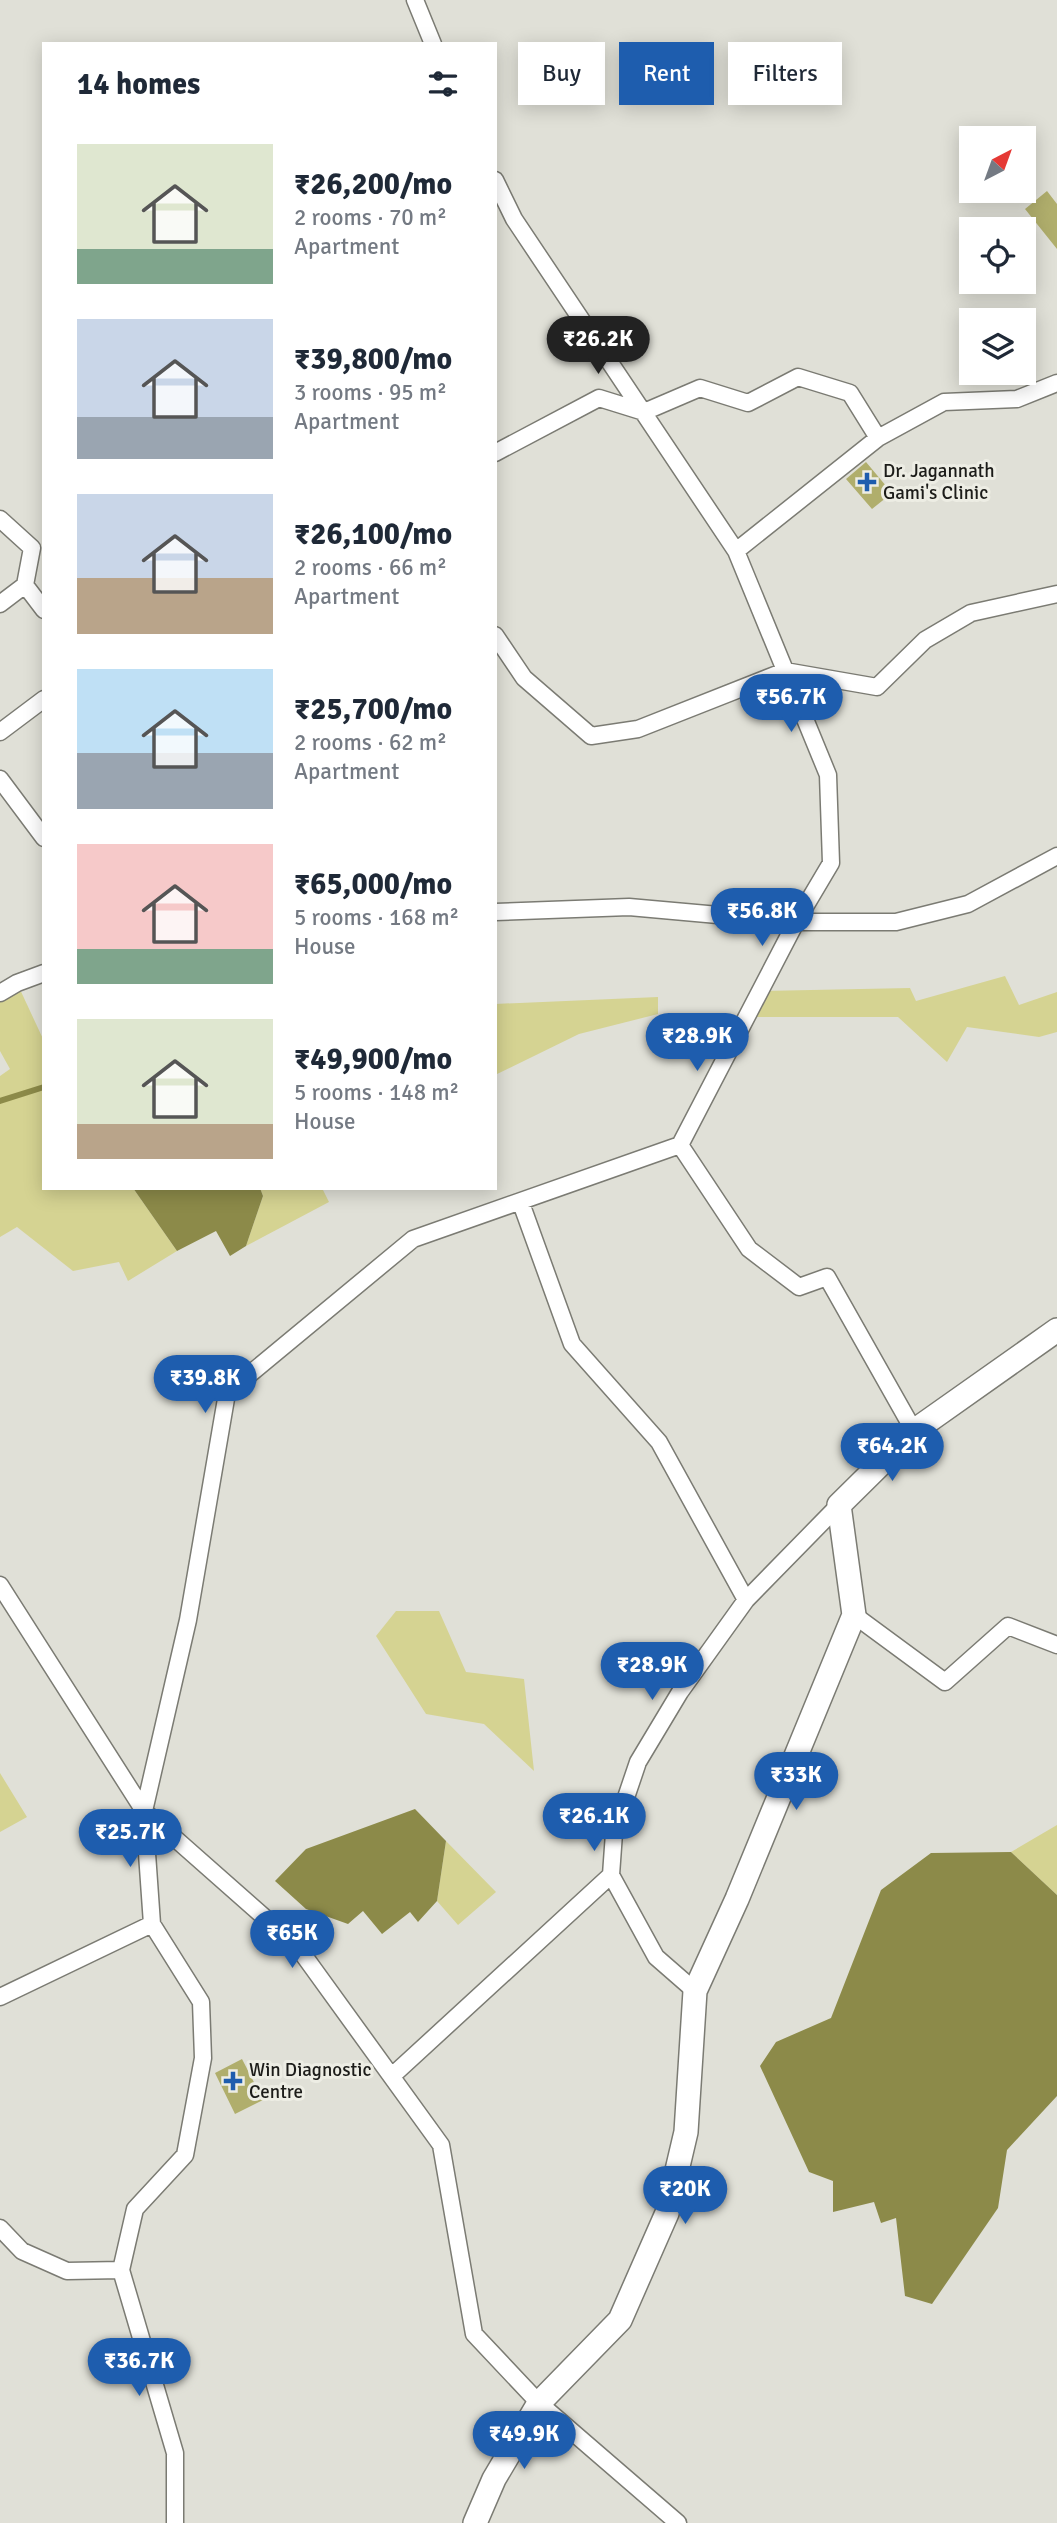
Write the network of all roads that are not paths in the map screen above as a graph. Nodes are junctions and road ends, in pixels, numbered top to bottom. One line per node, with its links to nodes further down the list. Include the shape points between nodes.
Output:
1 (415, 0): 2 (street)
2 (432, 42)
3 (497, 184): 5 (street, via 514,219)
4 (1057, 383): 6 (street, via 1017,399 944,402)
5 (644, 412): 6 (street, via 700,388 748,403 797,377 850,393); 7 (street, via 599,398); 9 (street)
6 (878, 438): 9 (street)
7 (497, 452)
8 (0, 519): 10 (street, via 32,548)
9 (736, 551): 15 (street)
10 (25, 585): 12 (street); 13 (street)
11 (1057, 594): 15 (street, via 971,613 925,639 877,687)
12 (0, 604)
13 (42, 607)
14 (497, 638): 15 (street, via 524,678 591,736 638,729)
15 (785, 671): 22 (street, via 828,775 831,863)
16 (42, 700): 17 (street)
17 (0, 732)
18 (0, 779): 19 (street)
19 (42, 835)
20 (1057, 856): 22 (street, via 968,904 896,922)
21 (497, 912): 22 (street, via 629,907)
22 (796, 922): 25 (street)
23 (42, 974): 24 (street)
24 (0, 993)
25 (680, 1145): 26 (street); 28 (street, via 749,1249 799,1287 827,1276)
26 (521, 1203): 31 (street, via 572,1344 659,1442); 34 (street, via 413,1239 227,1393 188,1620)
27 (1057, 1330): 28 (main road)
28 (914, 1431): 29 (main road)
29 (839, 1505): 31 (street); 32 (main road)
30 (0, 1585): 34 (street)
31 (746, 1600): 35 (street, via 680,1692 638,1762 614,1833)
32 (854, 1615): 33 (street, via 945,1682 1008,1626); 37 (main road)
33 (1057, 1645)
34 (144, 1811): 36 (street); 39 (street, via 297,1946)
35 (611, 1875): 37 (street, via 656,1956); 39 (street)
36 (152, 1924): 38 (street); 41 (street, via 201,2002 203,2058 186,2155 135,2209)
37 (695, 1991): 42 (main road, via 686,2132 667,2213 620,2320)
38 (0, 1997)
39 (392, 2076): 42 (street, via 441,2144 474,2334)
40 (0, 2228): 41 (street, via 22,2251 67,2271)
41 (121, 2270): 43 (street, via 175,2453)
42 (539, 2403): 44 (main road, via 494,2479); 45 (street)
43 (175, 2523)
44 (475, 2523)
45 (678, 2523)

